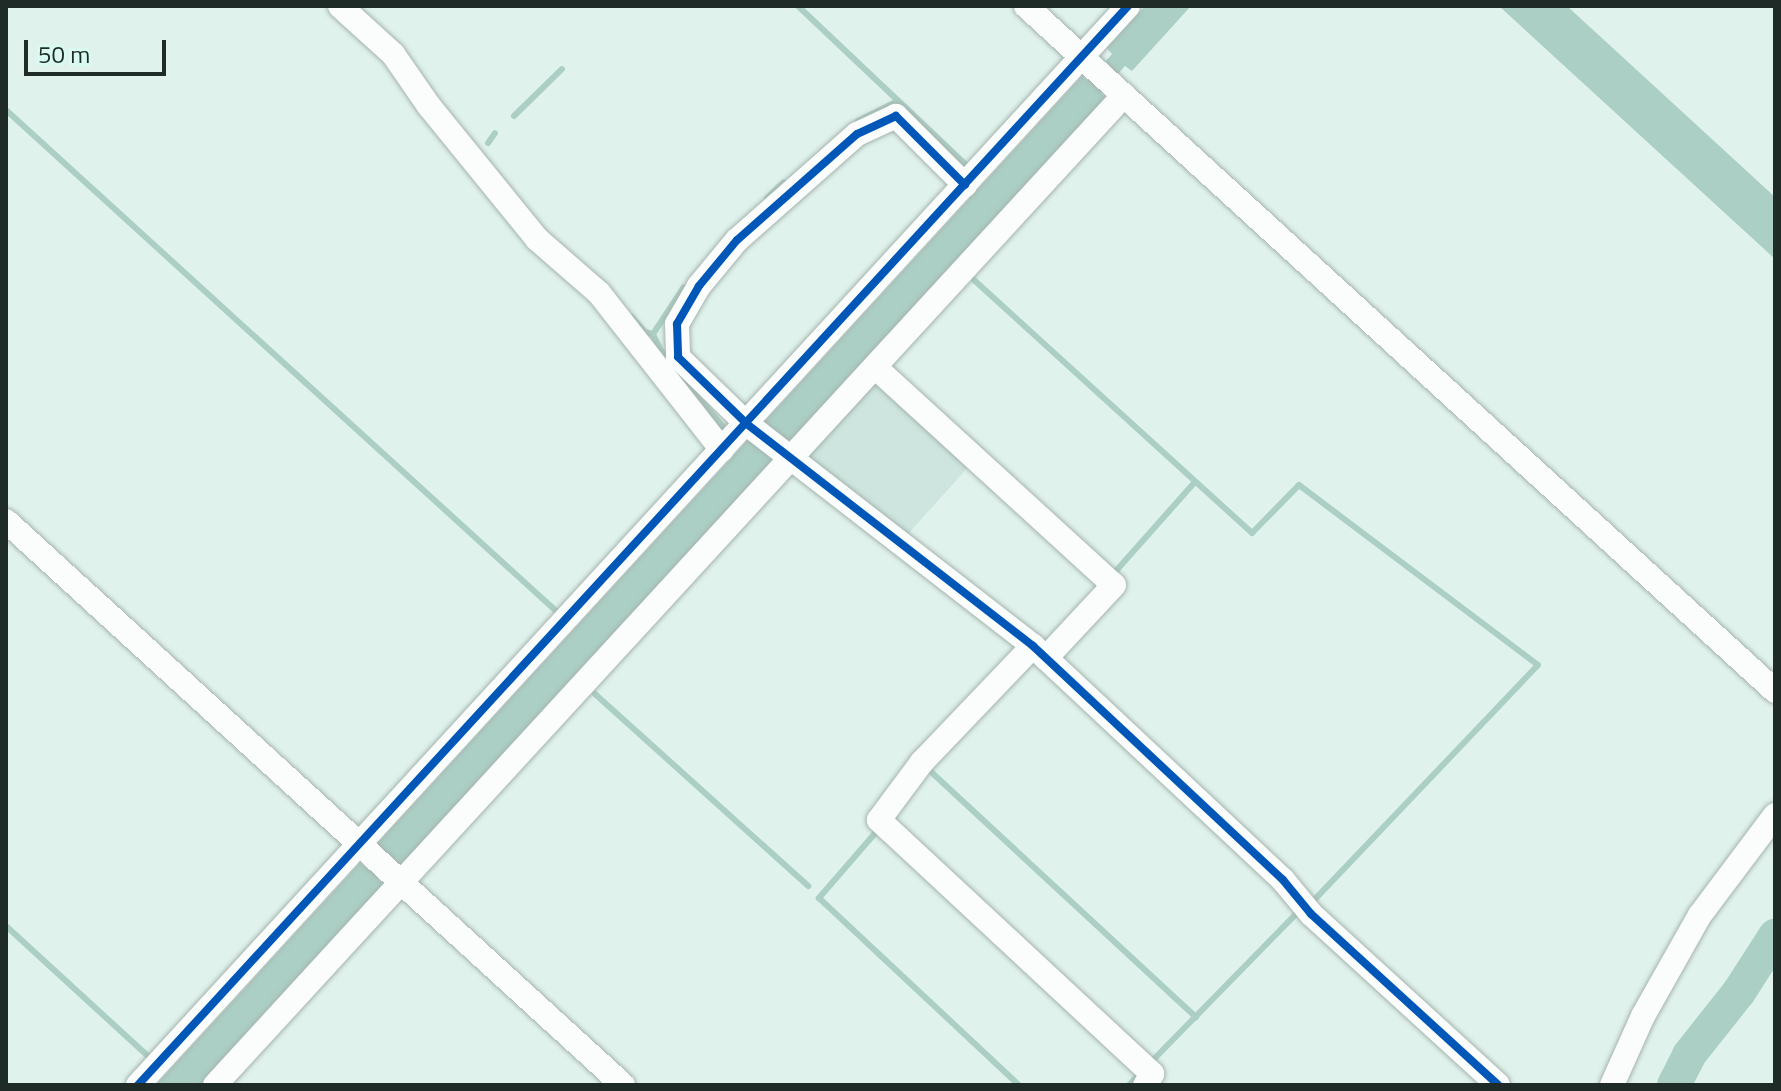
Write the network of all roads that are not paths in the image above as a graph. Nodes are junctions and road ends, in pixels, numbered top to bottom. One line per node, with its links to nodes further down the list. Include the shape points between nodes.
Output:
1 (340, 6): 9 (street, via 393,54 537,239 599,293)
2 (1026, 6): 4 (street)
3 (1128, 6): 4 (street)
4 (1085, 60): 5 (street); 6 (street)
5 (1122, 94): 7 (street); 12 (street)
6 (965, 185): 8 (street); 8 (street, via 896,116 857,134 737,240 699,286 677,324 678,357)
7 (875, 367): 8 (street); 11 (street, via 1114,585)
8 (770, 442): 9 (street); 11 (street); 14 (street)
9 (722, 450): 14 (street)
10 (6, 521): 14 (street)
11 (1040, 652): 18 (street, via 922,762 879,820 1152,1074); 19 (street, via 1283,880 1311,914)
12 (1775, 691)
13 (1775, 815): 20 (street, via 1700,915 1643,1016)
14 (381, 864): 15 (street); 16 (street); 17 (street)
15 (138, 1085)
16 (215, 1085)
17 (623, 1085)
18 (1145, 1085)
19 (1498, 1085)
20 (1612, 1085)

